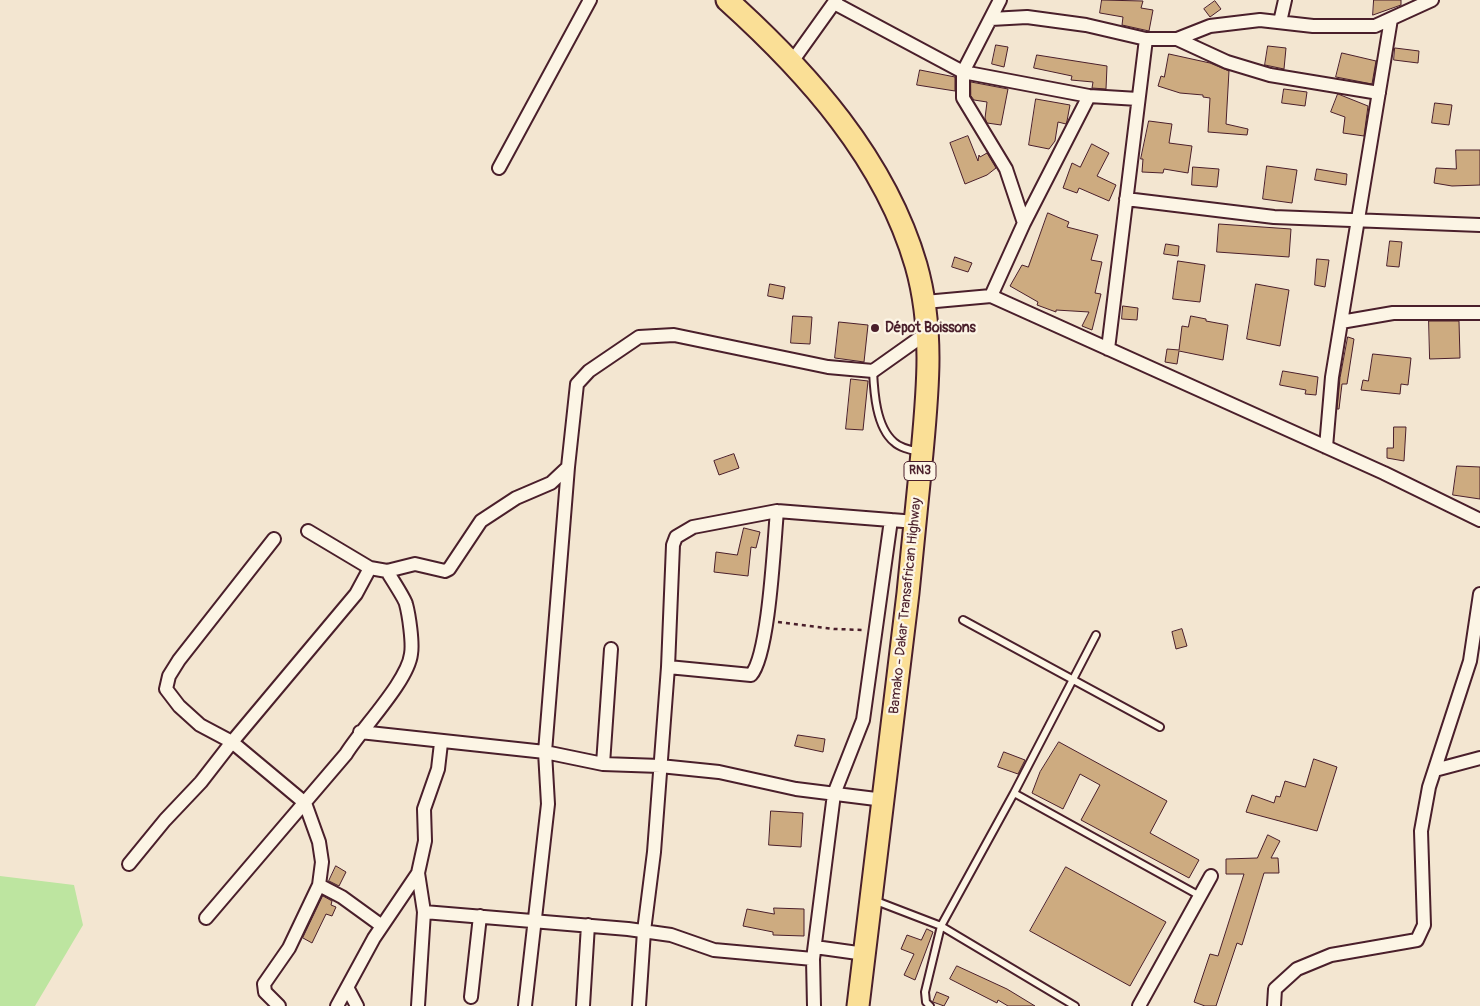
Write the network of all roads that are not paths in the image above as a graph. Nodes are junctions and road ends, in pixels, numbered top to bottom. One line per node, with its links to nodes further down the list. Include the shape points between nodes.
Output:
1 (590, 0): 17 (street)
2 (727, 0): 12 (highway, Bamako - Dakar Transafrican Highway / RN3)
3 (1000, 0): 7 (street)
4 (1285, 0): 9 (street)
5 (1432, 0): 8 (street)
6 (835, 2): 12 (street); 13 (street)
7 (991, 19): 10 (street, via 1027,17); 13 (street)
8 (1391, 19): 9 (street, via 1375,26 1313,26); 14 (street)
9 (1280, 22): 11 (street, via 1260,20 1210,26)
10 (1146, 38): 11 (street); 16 (street)
11 (1176, 39): 14 (street, via 1227,62 1270,75)
12 (791, 63): 23 (highway, Bamako - Dakar Transafrican Highway / RN3, via 841,120 881,180 906,233)
13 (963, 72): 15 (street); 20 (street, via 963,98 1006,169)
14 (1379, 93): 19 (street)
15 (1089, 96): 16 (street); 20 (street)
16 (1138, 99): 18 (street)
17 (499, 168)
18 (1126, 199): 19 (street, via 1274,218); 27 (street)
19 (1358, 219): 21 (street); 25 (street)
20 (1024, 223): 22 (street)
21 (1480, 225)
22 (991, 296): 23 (street); 27 (street)
23 (925, 302): 26 (highway, Bamako - Dakar Transafrican Highway / RN3)
24 (1480, 313): 25 (street, via 1393,313)
25 (1341, 322): 29 (street)
26 (928, 332): 28 (street); 30 (highway, Bamako - Dakar Transafrican Highway / RN3, via 928,396)
27 (1108, 349): 29 (street)
28 (873, 371): 30 (lane, via 874,397 888,434 906,449); 31 (street, via 828,367 674,334 639,337 589,371 577,384)
29 (1326, 447): 34 (street)
30 (922, 452): 35 (highway, Bamako - Dakar Transafrican Highway / RN3)
31 (568, 467): 39 (street, via 551,483 516,498 481,521 449,569 415,564); 50 (street)
32 (777, 511): 33 (street); 44 (street, via 693,527 676,537 673,545); 44 (street, via 767,620 757,669 751,675)
33 (891, 520): 35 (street); 56 (street, via 862,720)
34 (1480, 520)
35 (916, 522): 57 (highway, Bamako - Dakar Transafrican Highway / RN3)
36 (308, 531): 38 (street)
37 (274, 539): 48 (street, via 178,660 166,689 200,725)
38 (370, 568): 39 (street); 48 (street, via 356,594)
39 (387, 571): 47 (street, via 406,602 411,654 396,688)
40 (1480, 594): 54 (street, via 1470,661)
41 (963, 620): 45 (lane)
42 (1096, 635): 45 (lane)
43 (611, 649): 52 (street)
44 (668, 667): 53 (street)
45 (1073, 680): 46 (lane); 55 (lane)
46 (1160, 727)
47 (360, 732): 49 (street); 58 (street, via 346,754)
48 (232, 742): 58 (street); 59 (street)
49 (441, 743): 50 (street); 60 (street, via 438,769 424,809 425,841)
50 (545, 752): 52 (street); 68 (street, via 548,804)
51 (1480, 758): 54 (street)
52 (603, 764): 53 (street)
53 (660, 766): 56 (street, via 719,772); 72 (street)
54 (1435, 770): 89 (street, via 1421,831 1424,925 1417,940 1331,955 1297,969 1275,990)
55 (1014, 793): 63 (lane); 71 (lane)
56 (834, 794): 57 (street); 73 (street)
57 (884, 800): 64 (highway, Bamako - Dakar Transafrican Highway / RN3)
58 (304, 803): 62 (street, via 319,842 322,862); 67 (street)
59 (129, 864)
60 (418, 873): 65 (street); 70 (street)
61 (1211, 876): 63 (street)
62 (319, 885): 70 (street); 77 (street, via 290,948 264,984 265,992)
63 (1200, 896): 88 (street)
64 (872, 899): 71 (lane); 74 (highway, Bamako - Dakar Transafrican Highway / RN3)
65 (424, 912): 66 (street); 80 (street)
66 (480, 916): 68 (street); 76 (street)
67 (206, 918)
68 (536, 920): 69 (street); 81 (street)
69 (588, 925): 72 (street); 82 (street)
70 (382, 926): 75 (street)
71 (941, 926): 86 (lane, via 924,992); 87 (lane)
72 (644, 931): 73 (street, via 671,935 714,950); 83 (street)
73 (814, 953): 74 (street); 84 (street)
74 (865, 954): 85 (highway, Bamako - Dakar Transafrican Highway / RN3)
75 (348, 989): 78 (street); 79 (street)
76 (471, 997)
77 (279, 1006)
78 (337, 1006)
79 (357, 1006)
80 (418, 1006)
81 (526, 1006)
82 (583, 1006)
83 (638, 1006)
84 (814, 1006)
85 (858, 1006)
86 (930, 1006)
87 (1075, 1006)
88 (1139, 1006)
89 (1274, 1006)

